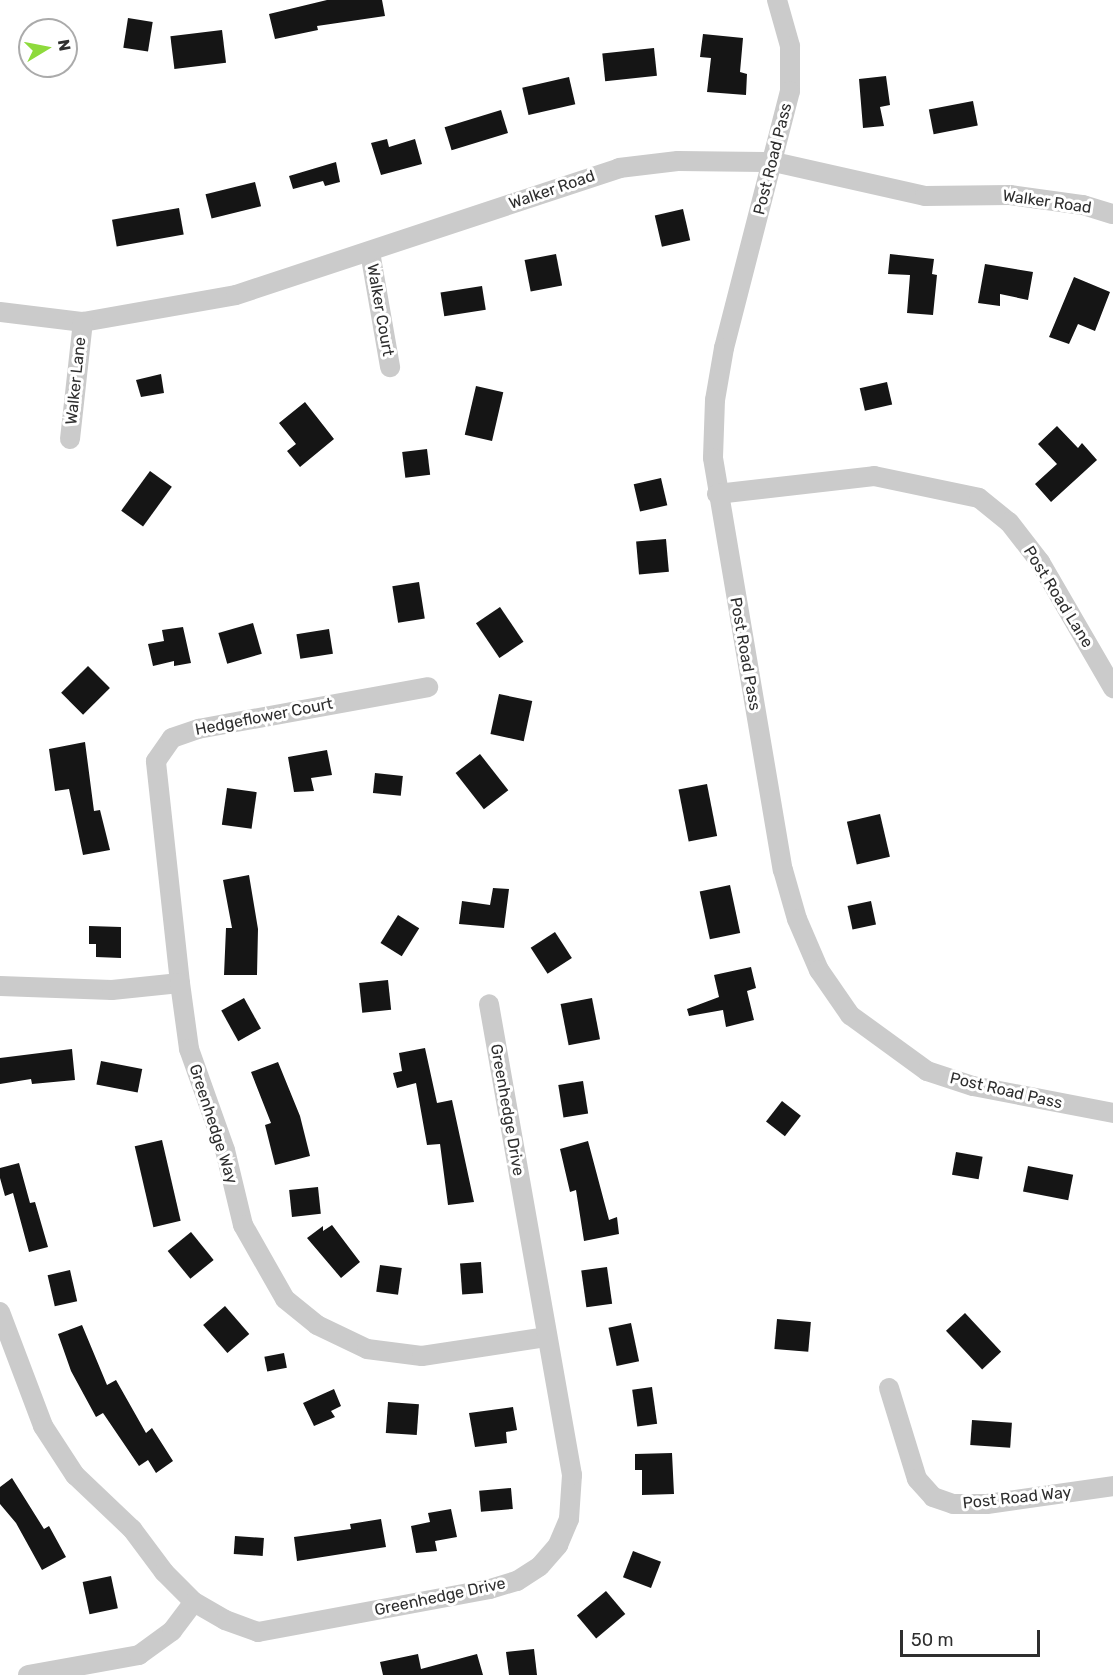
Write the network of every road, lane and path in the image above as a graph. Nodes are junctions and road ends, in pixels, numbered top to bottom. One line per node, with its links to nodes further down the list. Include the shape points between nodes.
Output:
1 (777, 0): 2 (street, Post Road Pass, via 790,46 791,68 790,91)
2 (774, 162): 3 (street, Walker Road, via 925,196 1010,195 1083,205); 4 (street, Walker Road, via 678,161 619,168); 9 (street, Post Road Pass, via 724,348 715,400)
3 (1113, 214)
4 (370, 252): 6 (street, Walker Road, via 236,295); 7 (street, Walker Court)
5 (0, 312): 6 (street, Walker Road)
6 (83, 322): 8 (street, Walker Lane)
7 (390, 367)
8 (70, 439)
9 (717, 494): 11 (street, Post Road Lane, via 874,476 978,498 1009,522 1040,562); 15 (street, Post Road Pass, via 783,870 797,919 819,970 850,1015 927,1071 973,1086)
10 (428, 687): 12 (street, Hedgeflower Court, via 209,727 172,738 156,760)
11 (1113, 688)
12 (180, 983): 13 (street, via 112,990); 17 (street, Greenhedge Way, via 189,1049 225,1150 243,1225 285,1299 341,1339 394,1354 422,1356)
13 (0, 986)
14 (489, 1004): 17 (street, Greenhedge Drive)
15 (1113, 1113)
16 (0, 1312): 20 (street, Greenhedge Drive, via 43,1425 69,1465 132,1529 164,1572)
17 (546, 1337): 20 (street, Greenhedge Drive, via 572,1475 569,1520 558,1545 540,1566 516,1581 490,1589 258,1632 225,1620)
18 (889, 1389): 19 (street, Post Road Way, via 917,1479 933,1497 953,1504 987,1504)
19 (1113, 1486)
20 (194, 1602): 21 (street, via 172,1630 139,1656)
21 (28, 1675)

